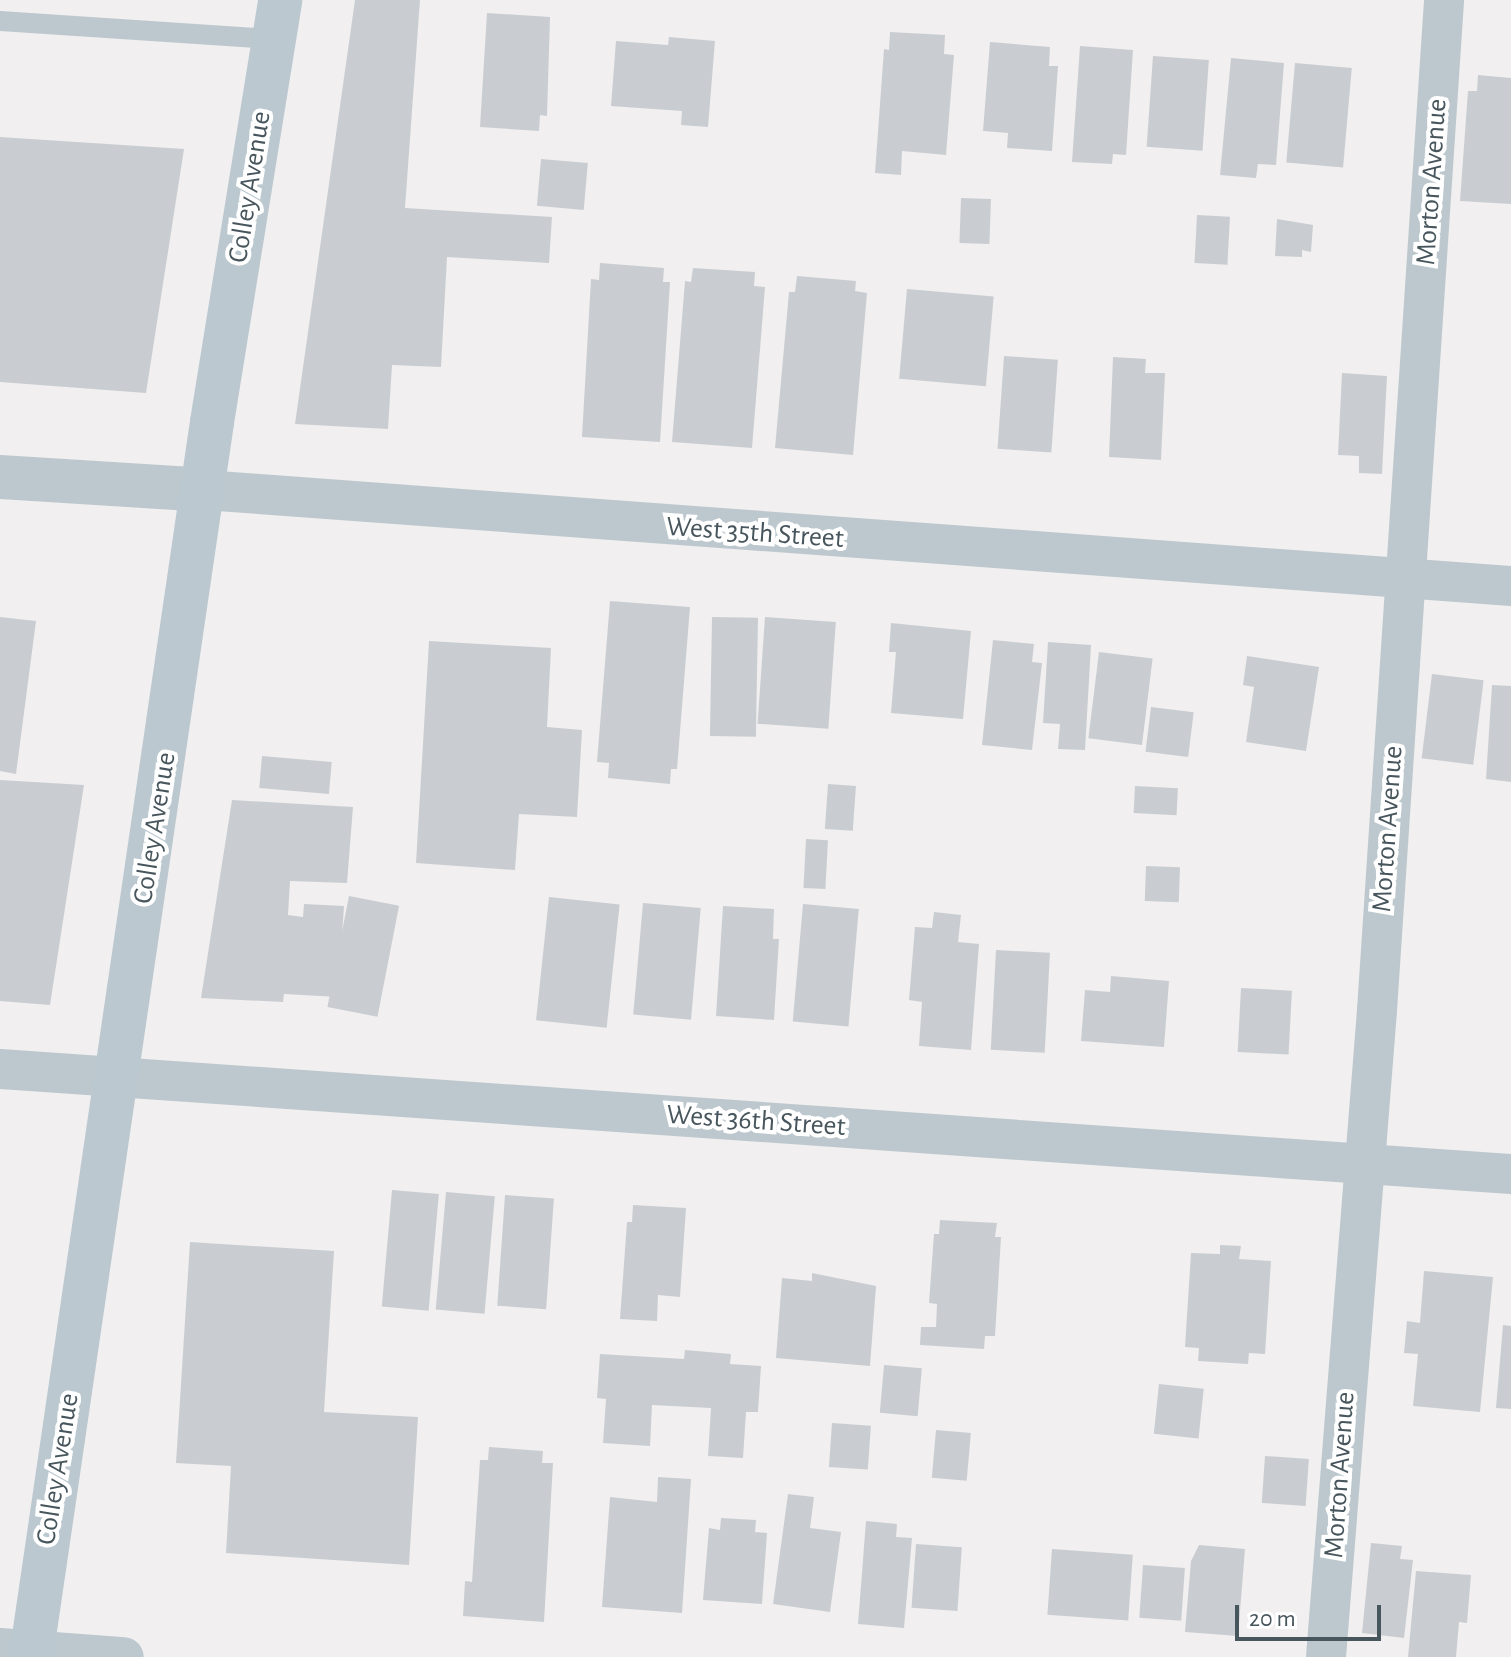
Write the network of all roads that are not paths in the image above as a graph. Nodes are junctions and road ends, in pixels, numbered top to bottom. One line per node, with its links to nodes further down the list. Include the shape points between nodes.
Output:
1 (1444, 0): 6 (street, Morton Avenue)
2 (277, 20): 3 (lane); 5 (main road, Colley Avenue)
3 (0, 21)
4 (0, 477): 5 (street, West 35th Street)
5 (204, 490): 6 (street, West 35th Street); 9 (main road, Colley Avenue)
6 (1403, 578): 7 (street, West 35th Street); 10 (street, Morton Avenue)
7 (1511, 586)
8 (0, 1069): 9 (street, West 36th Street)
9 (117, 1077): 10 (street, West 36th Street); 12 (main road, Colley Avenue)
10 (1363, 1166): 11 (street, West 36th Street); 14 (street, Morton Avenue)
11 (1511, 1174)
12 (21, 1651): 13 (street)
13 (124, 1657)
14 (1326, 1657)

